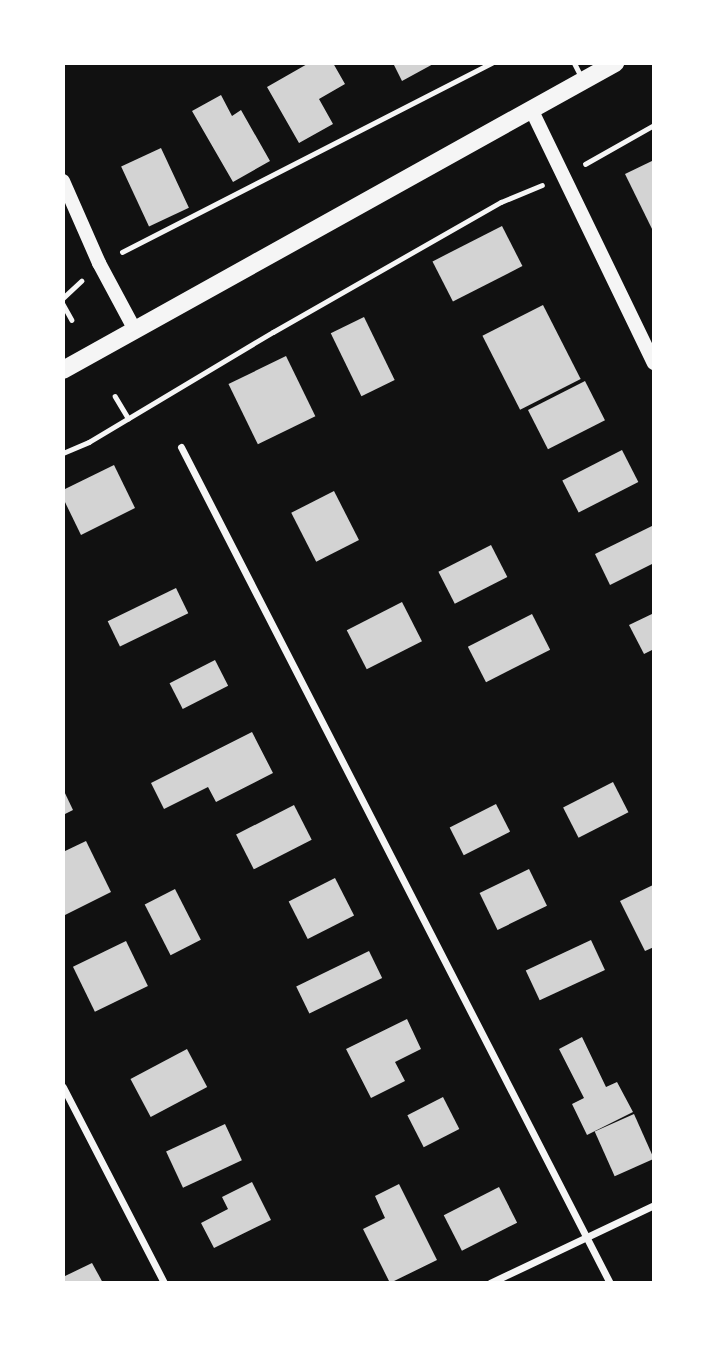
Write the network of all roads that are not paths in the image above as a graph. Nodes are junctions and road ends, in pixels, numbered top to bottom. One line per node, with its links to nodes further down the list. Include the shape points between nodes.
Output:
1 (574, 63): 3 (lane)
2 (615, 63): 3 (main road)
3 (584, 82): 4 (main road)
4 (532, 111): 6 (main road); 7 (main road)
5 (63, 181): 6 (main road)
6 (135, 330): 8 (main road)
7 (654, 363)
8 (63, 370)
9 (181, 447): 12 (street)
10 (63, 1087): 13 (street)
11 (654, 1205): 12 (street)
12 (587, 1236): 14 (street); 15 (street)
13 (164, 1283)
14 (490, 1283)
15 (610, 1283)

